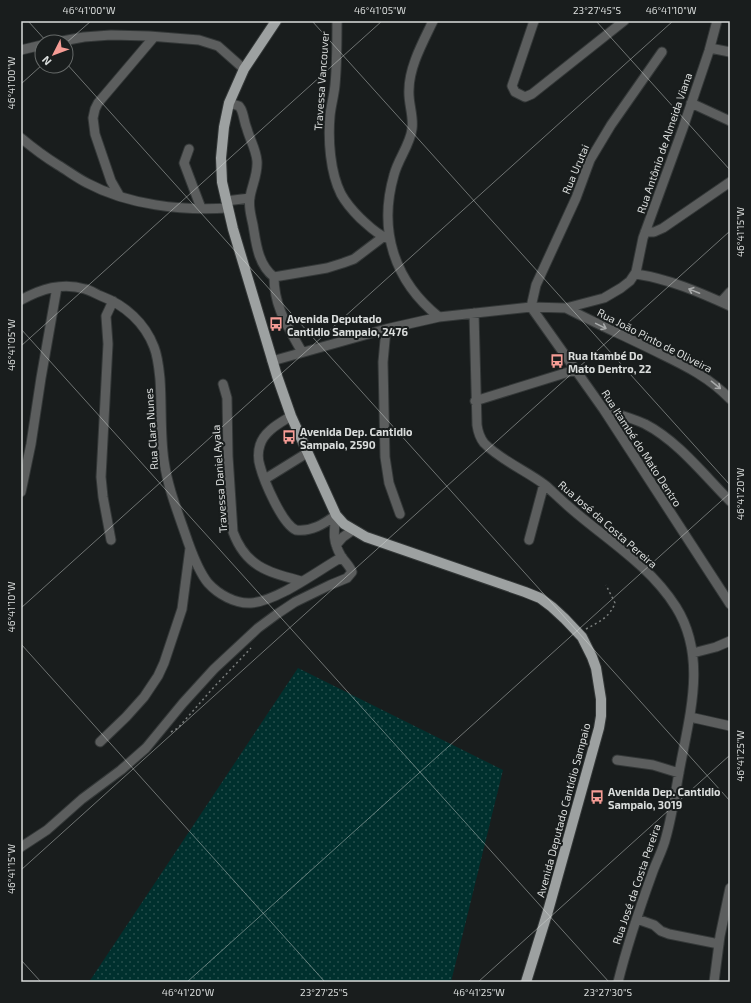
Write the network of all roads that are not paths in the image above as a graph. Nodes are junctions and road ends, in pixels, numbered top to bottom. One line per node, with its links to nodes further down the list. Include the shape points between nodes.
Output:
1 (276, 21): 14 (main road, Avenida Deputado Cantídio Sampaio)
2 (337, 21): 26 (street, Travessa Vancouver, via 336,73 329,134 335,178 341,194 352,210 373,230)
3 (433, 21): 26 (street, via 415,62 410,83 412,129 392,184)
4 (534, 21): 5 (street, via 512,86 515,92 525,97)
5 (624, 21)
6 (717, 21): 10 (street, Rua Antônio de Almeida Viana)
7 (154, 37): 8 (street, via 102,35); 14 (street, via 210,43); 21 (street, via 98,103 94,114 93,125 98,142)
8 (74, 39)
9 (34, 47): 11 (street)
10 (710, 48): 13 (street); 16 (street, Rua Antônio de Almeida Viana)
11 (21, 50)
12 (662, 52): 35 (street, Rua Urutai, via 590,160 576,198 536,285)
13 (730, 52)
14 (244, 69): 15 (main road, Avenida Deputado Cantídio Sampaio)
15 (230, 103): 22 (street, via 241,109 254,148 257,164); 23 (main road, Avenida Deputado Cantídio Sampaio, via 224,127 221,158 222,182)
16 (691, 103): 17 (street); 25 (street, Rua Antônio de Almeida Viana)
17 (730, 121)
18 (21, 138): 21 (street, via 79,178)
19 (189, 150): 24 (street, via 184,163)
20 (730, 182): 25 (street, via 663,228)
21 (119, 195): 24 (street, via 156,205)
22 (250, 198): 23 (street); 28 (street, via 250,213 258,252 262,263)
23 (227, 204): 24 (street); 41 (main road, Avenida Deputado Cantídio Sampaio)
24 (201, 208)
25 (645, 232): 27 (street, Rua Antônio de Almeida Viana)
26 (386, 238): 28 (street, via 354,259 343,263); 38 (street, via 402,273 423,303)
27 (637, 274): 33 (street, one-way to 27, via 670,282); 36 (street, via 604,298)
28 (274, 277): 40 (street, via 277,304)
29 (57, 287): 31 (street, Rua Clara Nunes, via 41,290); 32 (street, Rua Clara Nunes, via 85,289); 48 (street)
30 (730, 292): 33 (street)
31 (21, 300)
32 (113, 301): 57 (street, via 106,316 108,351 101,477 102,497); 60 (street, Rua Clara Nunes, via 136,319 155,348 161,386 164,461 174,504)
33 (721, 302): 34 (street)
34 (730, 306)
35 (531, 307): 36 (street); 37 (street); 42 (street, Rua Itambé do Mato Dentro)
36 (566, 308): 44 (street, Rua João Pinto de Oliveira, one-way to 44, via 704,376)
37 (474, 313): 38 (street); 45 (street, Rua José da Costa Pereira)
38 (439, 317): 39 (street)
39 (386, 328): 40 (street); 54 (street, via 383,362 384,457)
40 (302, 352): 41 (street)
41 (272, 361): 47 (main road, Avenida Deputado Cantídio Sampaio)
42 (575, 370): 45 (street); 46 (street, Rua Itambé do Mato Dentro)
43 (223, 384): 62 (street, Travessa Daniel Ayala, via 227,398 232,520 236,541 244,554 263,568)
44 (730, 399)
45 (475, 401): 51 (street, Rua José da Costa Pereira, via 477,425 485,444)
46 (604, 410): 53 (street, via 644,424 669,440); 63 (street, Rua Itambé do Mato Dentro)
47 (291, 416): 49 (main road, Avenida Deputado Cantídio Sampaio); 50 (street, via 273,428 260,445 260,466)
48 (25, 449): 52 (street)
49 (307, 453): 50 (street); 55 (main road, Avenida Deputado Cantídio Sampaio)
50 (265, 479): 55 (street, via 280,511 292,528 300,530 321,526)
51 (544, 484): 58 (street); 65 (street, Rua José da Costa Pereira, via 632,557 668,595 682,618)
52 (21, 492)
53 (730, 501)
54 (400, 514)
55 (336, 515): 56 (main road, Avenida Deputado Cantídio Sampaio); 59 (street, Avenida Deputado Cantídio Sampaio)
56 (353, 530): 59 (street); 75 (main road, Avenida Deputado Cantídio Sampaio, via 366,537 540,598 566,619 578,633 587,645 596,668 602,700 601,716)
57 (111, 540)
58 (530, 540)
59 (336, 545): 61 (street, Avenida Deputado Cantídio Sampaio)
60 (190, 547): 62 (street, Rua Clara Nunes, via 208,582 222,594 236,601 263,601); 68 (street, via 182,609 164,663 144,697)
61 (342, 557): 62 (street, Rua Clara Nunes); 71 (street, Avenida Deputado Cantídio Sampaio, via 352,572 347,578 295,602 258,628 183,702 146,748 47,830)
62 (301, 581)
63 (730, 604)
64 (730, 641): 65 (street, via 716,648)
65 (693, 653): 66 (street, Rua José da Costa Pereira)
66 (690, 717): 67 (street); 70 (street, Rua José da Costa Pereira)
67 (730, 726)
68 (100, 742)
69 (617, 760): 70 (street)
70 (679, 772): 73 (street, Rua José da Costa Pereira, via 666,839)
71 (21, 847)
72 (730, 888): 74 (street)
73 (637, 919): 74 (street, via 654,924 669,934); 76 (street, Rua José da Costa Pereira)
74 (719, 944): 77 (street)
75 (526, 982)
76 (618, 982)
77 (714, 982)

